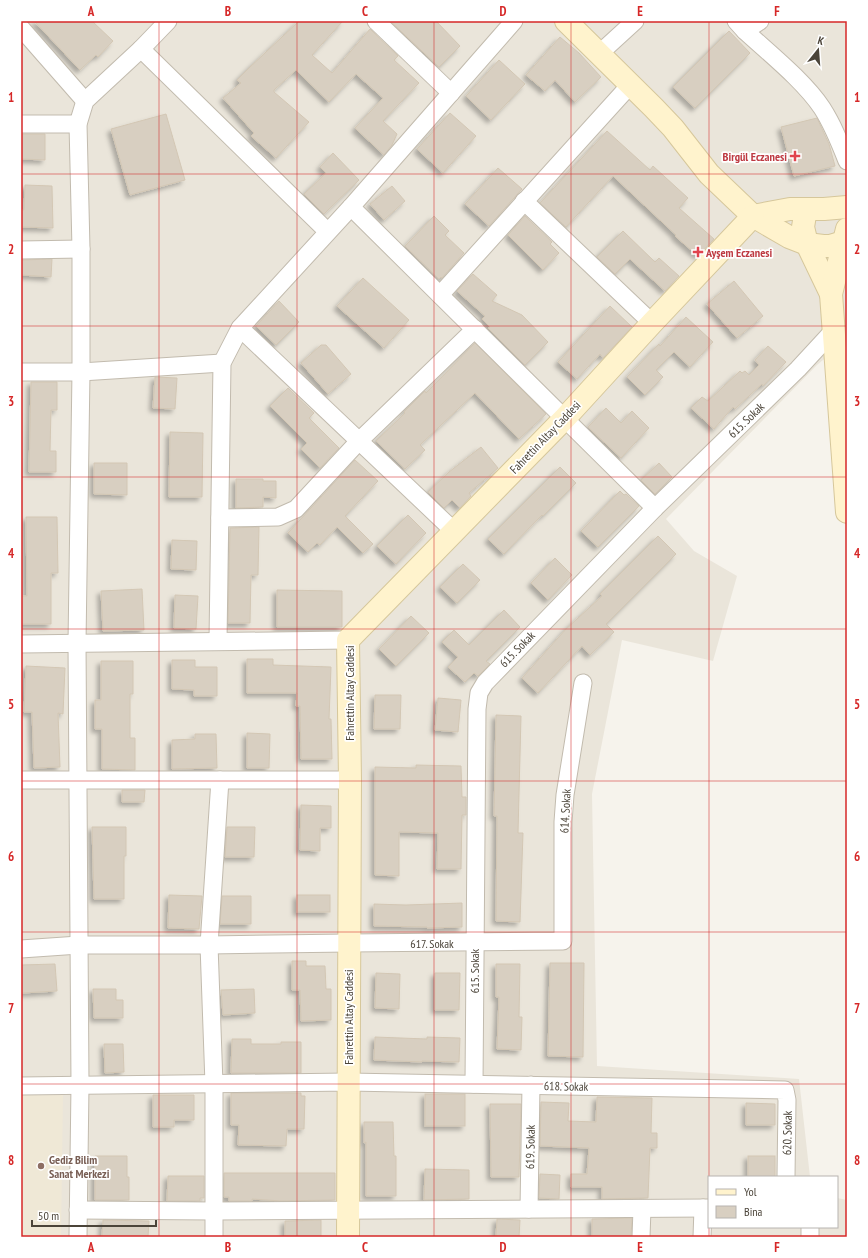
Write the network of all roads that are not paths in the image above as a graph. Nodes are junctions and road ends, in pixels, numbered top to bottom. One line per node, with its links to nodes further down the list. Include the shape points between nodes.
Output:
1 (168, 21): 9 (street)
2 (376, 21): 12 (street)
3 (514, 21): 12 (street)
4 (566, 21): 10 (street)
5 (635, 21): 10 (street)
6 (760, 21): 7 (street)
7 (741, 26): 16 (street, via 822,108 836,132)
8 (21, 28): 13 (street)
9 (141, 49): 13 (street); 22 (street)
10 (600, 53): 11 (street)
11 (631, 84): 17 (street); 20 (street, via 673,128 709,174)
12 (450, 94): 18 (street)
13 (85, 101): 15 (street)
14 (21, 124): 15 (street)
15 (78, 124): 24 (street)
16 (847, 162)
17 (524, 201): 27 (street); 28 (street)
18 (351, 207): 22 (street); 27 (street)
19 (806, 208): 20 (street, via 790,208); 21 (street); 23 (street, via 803,227)
20 (753, 216): 23 (street, via 789,237); 28 (street, Fahrettin Altay Caddesi)
21 (846, 224): 23 (street, via 823,246); 26 (street)
22 (327, 231): 29 (street)
23 (807, 244): 26 (street)
24 (81, 249): 25 (street); 34 (street)
25 (21, 250)
26 (831, 294): 31 (street)
27 (440, 295): 30 (street)
28 (652, 323): 35 (street, Fahrettin Altay Caddesi)
29 (240, 328): 32 (street); 36 (street)
30 (475, 329): 35 (street); 36 (street)
31 (834, 330): 37 (street, 615. Sokak, via 798,369); 38 (street)
32 (222, 364): 34 (street); 39 (street)
33 (21, 372): 34 (street)
34 (81, 372): 43 (street)
35 (565, 418): 37 (street); 40 (street, Fahrettin Altay Caddesi)
36 (359, 441): 39 (street, via 296,509 278,517); 40 (street)
37 (655, 508): 50 (street, 615. Sokak, via 485,683 479,693)
38 (847, 512)
39 (220, 518): 42 (street)
40 (455, 532): 41 (street, Fahrettin Altay Caddesi)
41 (348, 640): 42 (street); 49 (street, Fahrettin Altay Caddesi)
42 (218, 641): 43 (street)
43 (77, 643): 44 (street); 47 (street)
44 (21, 644)
45 (583, 683): 51 (street, 614. Sokak, via 565,795)
46 (21, 780): 47 (street)
47 (78, 780): 48 (street); 53 (street)
48 (220, 780): 49 (street); 54 (street)
49 (350, 780): 52 (street, Fahrettin Altay Caddesi)
50 (474, 942): 51 (street, 617. Sokak); 52 (street, 617. Sokak); 58 (street, 615. Sokak)
51 (563, 942)
52 (349, 943): 54 (street, 617. Sokak); 56 (street, Fahrettin Altay Caddesi)
53 (79, 945): 54 (street, 617. Sokak); 55 (street, 617. Sokak); 59 (street)
54 (209, 945): 57 (street)
55 (21, 949)
56 (348, 1082): 57 (street, 618. Sokak); 58 (street, 618. Sokak); 68 (street, Fahrettin Altay Caddesi)
57 (214, 1084): 59 (street, 618. Sokak); 69 (street)
58 (474, 1084): 61 (street, 618. Sokak)
59 (80, 1085): 60 (street, 618. Sokak); 67 (street)
60 (21, 1086)
61 (531, 1086): 62 (street, 618. Sokak); 65 (street, 619. Sokak)
62 (785, 1090): 63 (street, 620. Sokak)
63 (786, 1176)
64 (706, 1208): 66 (street); 74 (street)
65 (529, 1209): 66 (street); 68 (street)
66 (642, 1209): 73 (street)
67 (78, 1210): 69 (street); 70 (street)
68 (348, 1210): 69 (street); 72 (street, Fahrettin Altay Caddesi)
69 (214, 1211): 71 (street)
70 (78, 1237)
71 (214, 1237)
72 (348, 1237)
73 (642, 1237)
74 (702, 1237)

